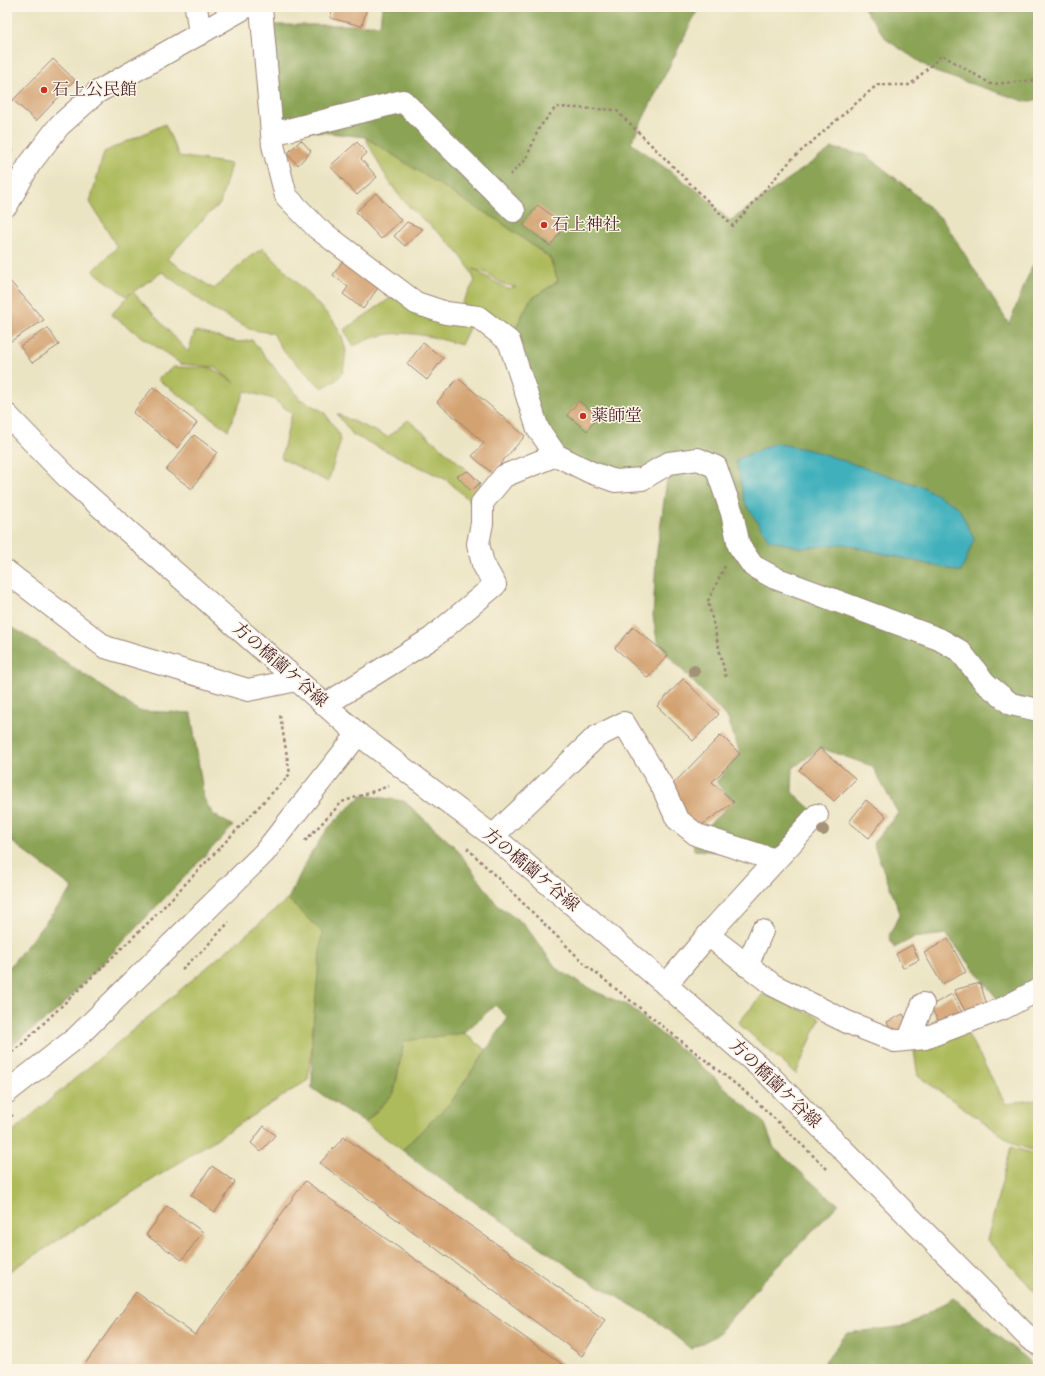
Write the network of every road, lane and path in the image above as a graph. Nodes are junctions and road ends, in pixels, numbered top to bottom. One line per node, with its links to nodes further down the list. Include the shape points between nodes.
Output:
1 (196, 7): 4 (street)
2 (246, 7): 4 (street)
3 (261, 7): 6 (street)
4 (200, 34): 8 (street, via 96,93 59,126 29,165)
5 (1038, 80): 7 (path, via 991,84 942,55 910,85 877,85 792,159 733,226 616,110 556,107 539,128 526,159)
6 (272, 134): 7 (street, via 403,101); 11 (street, via 286,196 316,228 416,303 446,313 478,317 509,341 538,429)
7 (494, 191): 9 (street)
8 (7, 205)
9 (514, 211)
10 (7, 415): 15 (street, 方の橋薗ケ谷線, via 69,479)
11 (556, 455): 12 (street, via 615,481 642,479 670,463 698,459 716,467 732,513); 16 (street, via 504,476 482,503 478,544 483,564 495,586 432,638)
12 (739, 546): 14 (path, via 726,563 708,601); 17 (street, via 752,566 775,578 939,639 960,651 985,683 1011,704)
13 (7, 572): 15 (street, via 105,647 248,690)
14 (726, 678)
15 (297, 680): 16 (street, 方の橋薗ケ谷線)
16 (325, 705): 19 (street, 方の橋薗ケ谷線)
17 (1038, 710)
18 (280, 715): 33 (path, via 290,774 152,919)
19 (358, 734): 22 (street, 方の橋薗ケ谷線); 34 (street, via 264,854 76,1038)
20 (394, 784): 23 (path, via 342,802)
21 (816, 815): 25 (street)
22 (492, 836): 25 (street, via 596,736 624,723 662,786 677,819 697,835); 29 (street, 方の橋薗ケ谷線)
23 (306, 840)
24 (463, 843): 35 (path, via 587,966 753,1098)
25 (775, 860): 27 (street)
26 (762, 931): 28 (street)
27 (708, 935): 28 (street); 29 (street)
28 (747, 966): 32 (street, via 773,985 847,1022 895,1041)
29 (666, 984): 36 (street, 方の橋薗ケ谷線, via 769,1075 1030,1339)
30 (1038, 990): 32 (street, via 1004,1008 926,1038)
31 (923, 1004): 32 (street)
32 (908, 1040)
33 (7, 1056)
34 (7, 1092)
35 (832, 1175)
36 (1038, 1344)

